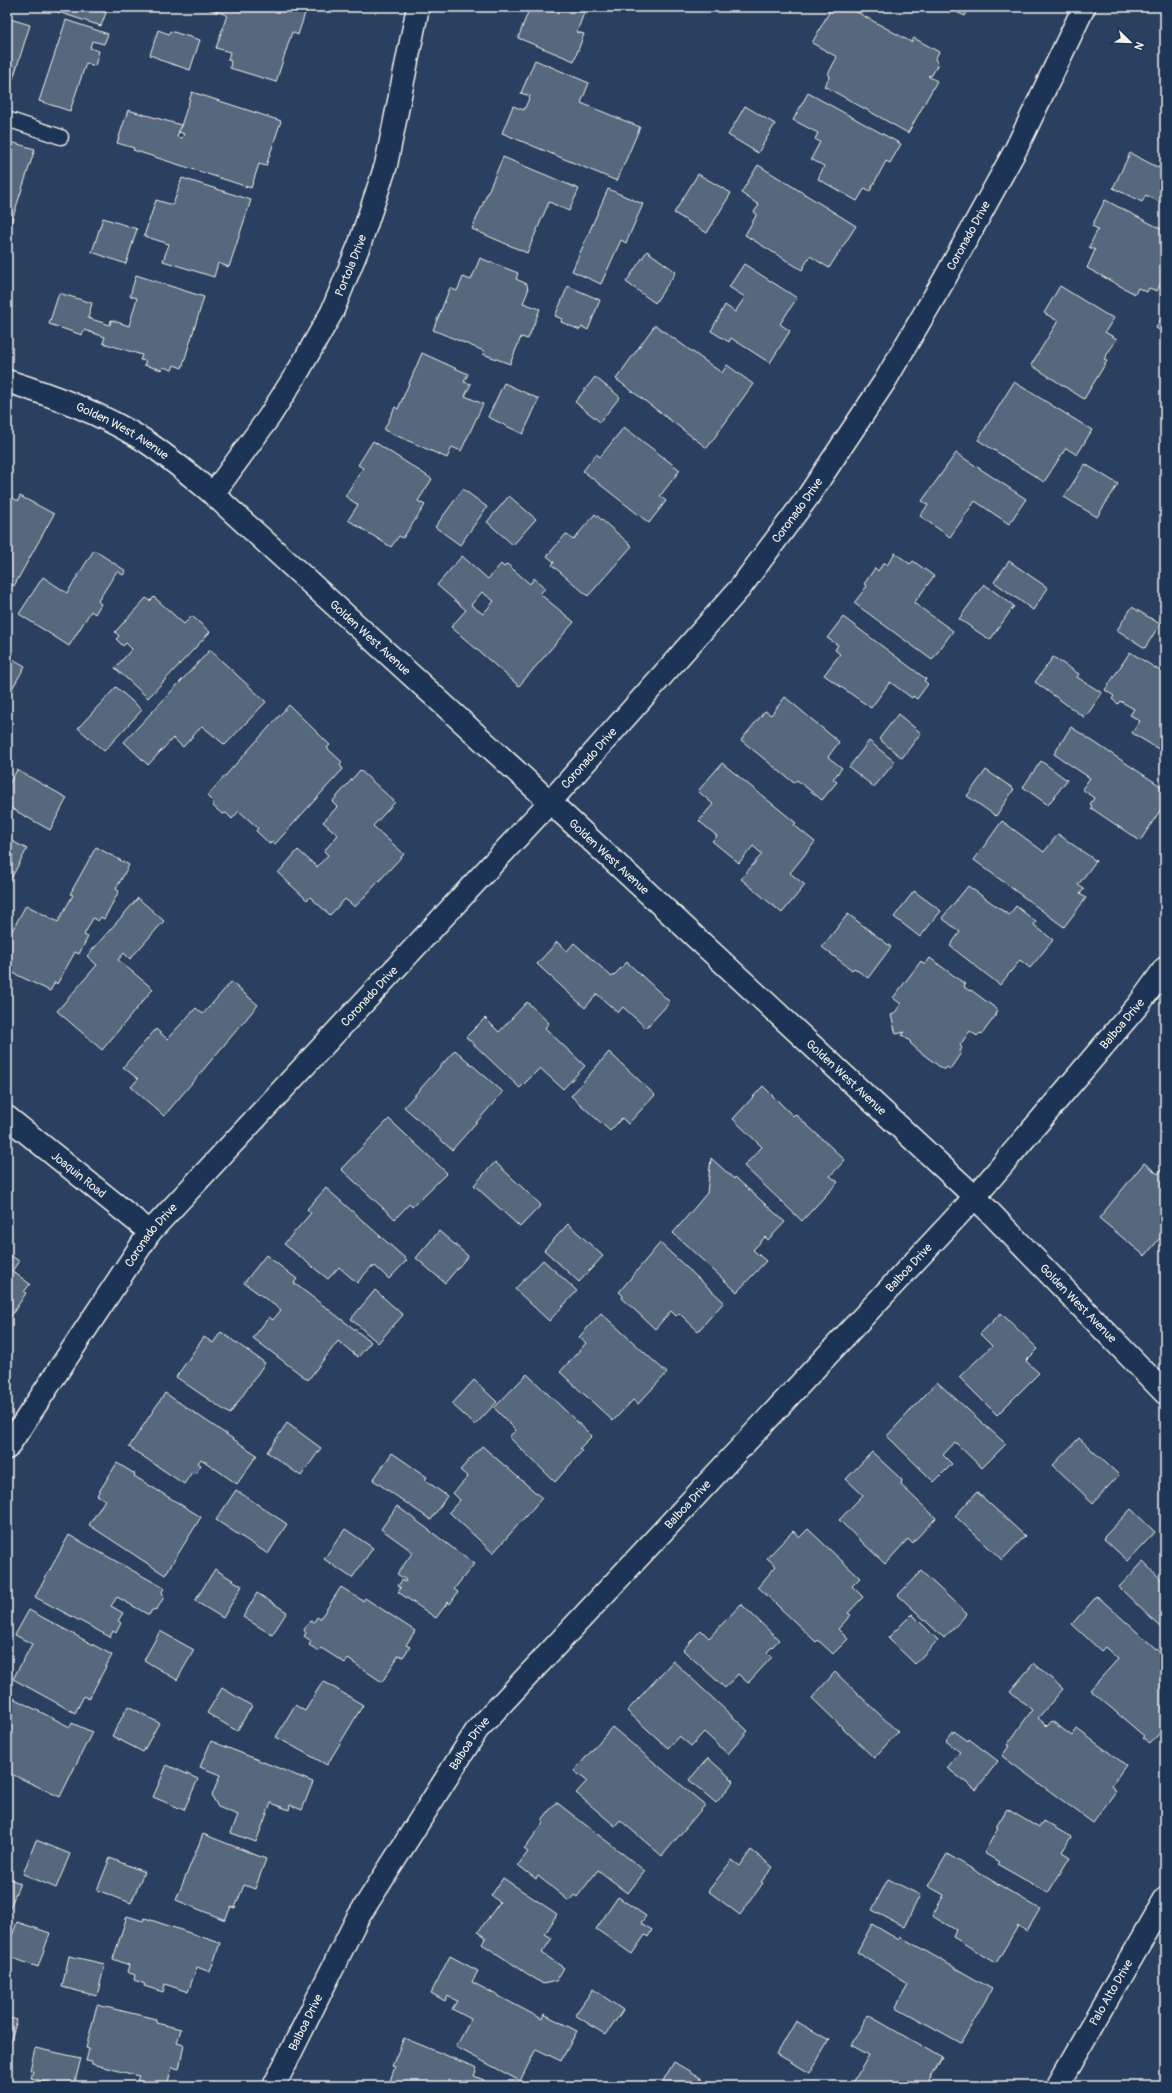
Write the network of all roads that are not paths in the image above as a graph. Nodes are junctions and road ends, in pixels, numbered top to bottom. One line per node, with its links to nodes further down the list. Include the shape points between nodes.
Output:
1 (418, 7): 6 (street, Portola Drive, via 386,165 360,243 332,312 269,417)
2 (1084, 7): 7 (street, Coronado Drive, via 1016,149 944,280 885,380 807,498 740,588)
3 (7, 119): 4 (lane)
4 (61, 137)
5 (7, 381): 6 (street, Golden West Avenue, via 48,394 100,416 159,451)
6 (213, 494): 7 (street, Golden West Avenue)
7 (550, 802): 10 (street, Golden West Avenue); 11 (street, Coronado Drive)
8 (1165, 968): 10 (street, Balboa Drive, via 1139,1004)
9 (7, 1117): 11 (street, Joaquin Road)
10 (975, 1197): 12 (street, Golden West Avenue); 15 (street, Balboa Drive, via 477,1730 357,1919)
11 (150, 1232): 13 (street, Coronado Drive)
12 (1165, 1393)
13 (7, 1448)
14 (1165, 1899): 16 (street, Palo Alto Drive)
15 (274, 2086)
16 (1057, 2086)

